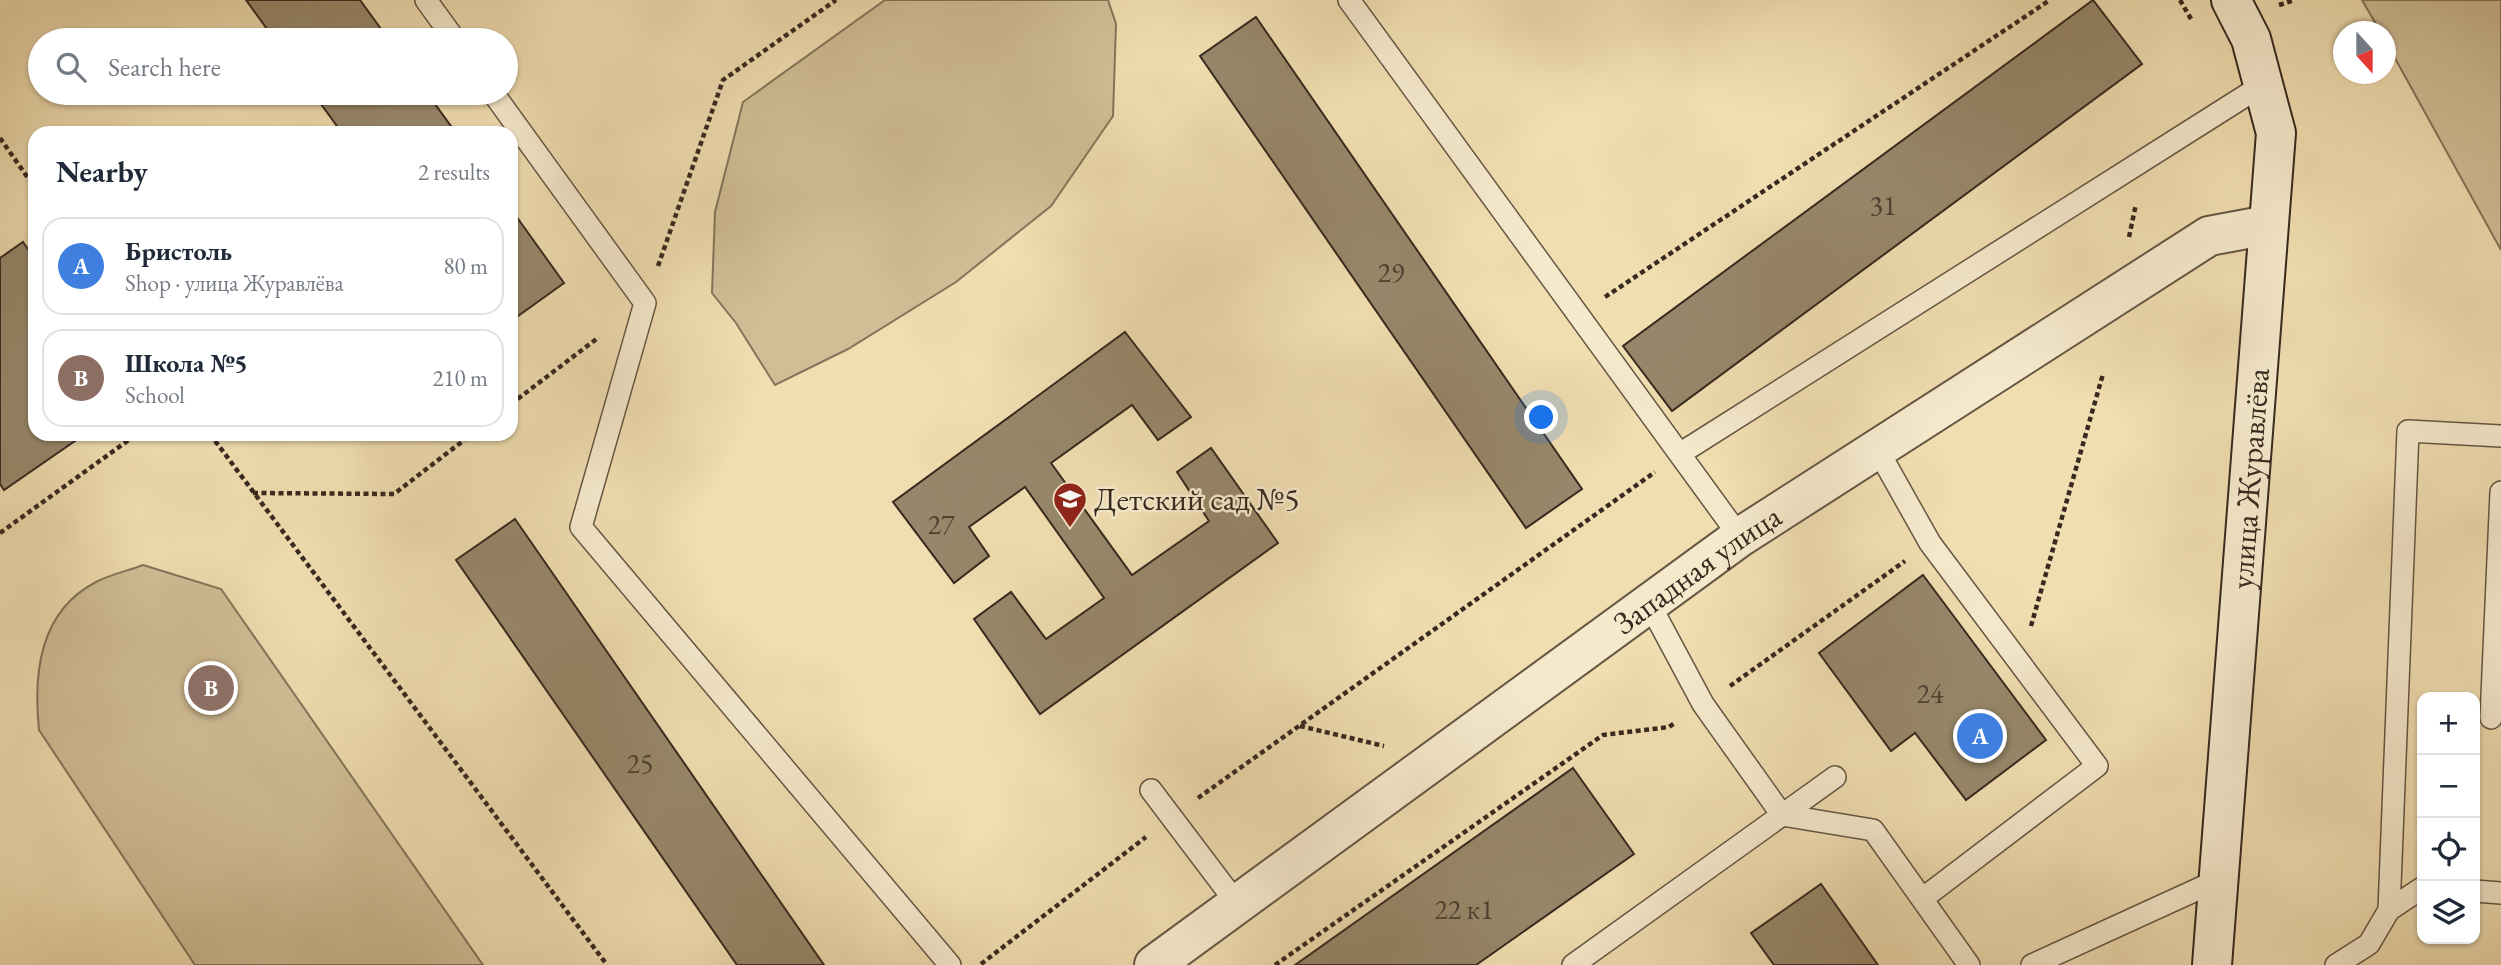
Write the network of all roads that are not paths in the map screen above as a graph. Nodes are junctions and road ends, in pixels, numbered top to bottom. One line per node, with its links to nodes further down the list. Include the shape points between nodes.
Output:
1 (426, 0): 4 (lane)
2 (1349, 0): 12 (lane)
3 (2231, 0): 5 (street, улица Журавлёва, via 2251,39)
4 (446, 28)
5 (2264, 84): 9 (street, улица Журавлёва, via 2276,133); 12 (lane)
6 (502, 105): 7 (lane)
7 (517, 126)
8 (518, 128): 27 (lane, via 645,303 581,527)
9 (2268, 225): 11 (street, Западная улица, via 2209,236); 20 (street, улица Журавлёва)
10 (2501, 436): 26 (lane, via 2408,431)
11 (1876, 447): 14 (street, Западная улица); 24 (lane, via 1930,543 2097,766)
12 (1681, 453): 14 (lane)
13 (2501, 492): 16 (lane)
14 (1740, 537): 15 (street, Западная улица)
15 (1650, 605): 19 (lane, via 1703,704); 25 (street, Западная улица)
16 (2491, 718)
17 (1835, 777): 19 (lane)
18 (1151, 790): 25 (lane)
19 (1782, 815): 24 (lane, via 1872,830); 29 (lane)
20 (2218, 880): 31 (lane); 32 (street, улица Журавлёва)
21 (2417, 891): 26 (lane)
22 (2480, 891): 23 (lane)
23 (2501, 893)
24 (1922, 899): 30 (lane)
25 (1238, 905): 28 (street, Западная улица)
26 (2389, 910): 33 (lane, via 2370,944)
27 (950, 965)
28 (1154, 965)
29 (1573, 965)
30 (1969, 965)
31 (2032, 965)
32 (2212, 965)
33 (2336, 965)

